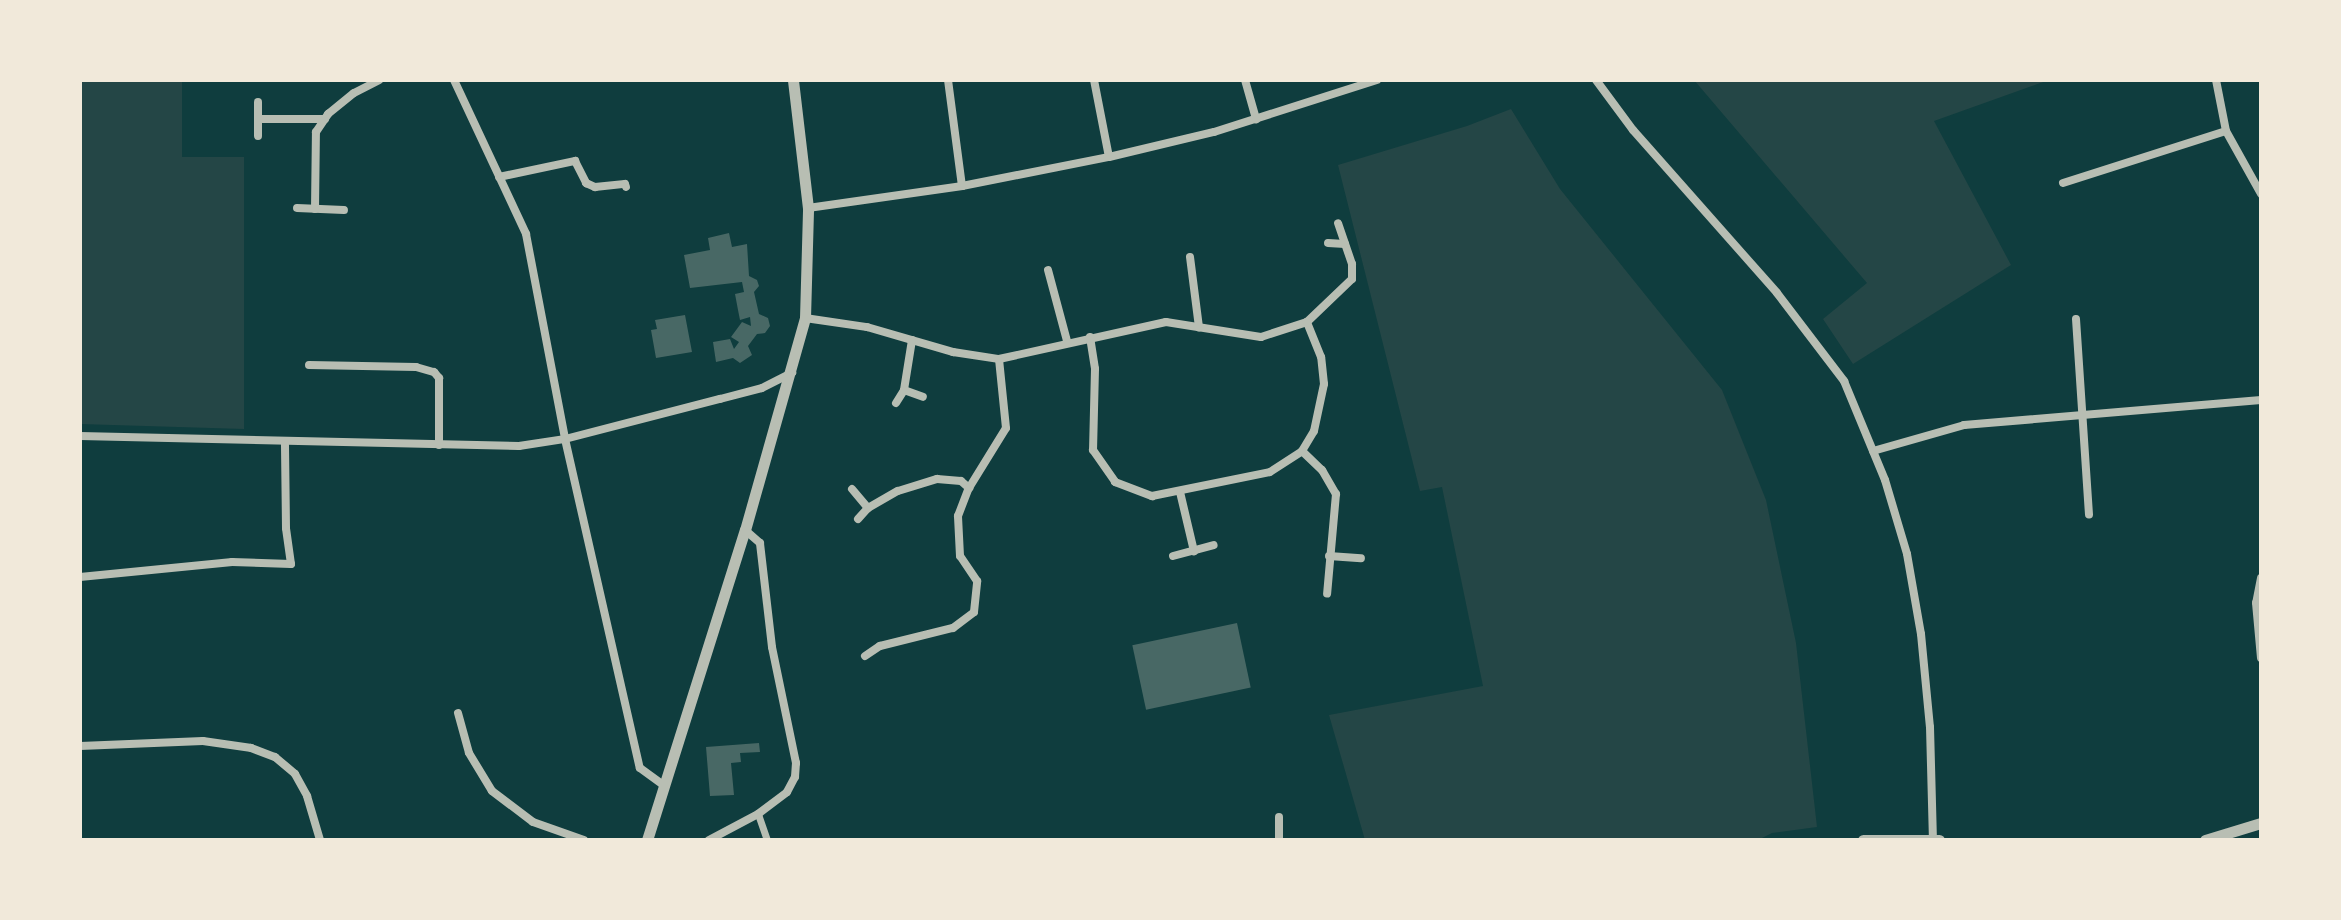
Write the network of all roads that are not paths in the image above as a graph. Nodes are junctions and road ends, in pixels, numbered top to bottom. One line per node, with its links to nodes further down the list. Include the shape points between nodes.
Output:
1 (379, 80): 12 (street, via 354,93)
2 (454, 80): 17 (street)
3 (793, 80): 23 (street)
4 (948, 80): 19 (street)
5 (1094, 80): 16 (street)
6 (1245, 80): 13 (street)
7 (1377, 80): 13 (street)
8 (1596, 80): 51 (street, via 1633,130 1777,293 1844,381)
9 (2216, 80): 14 (street)
10 (258, 102): 11 (street)
11 (258, 119): 12 (street); 15 (street)
12 (325, 119): 24 (street, via 316,132)
13 (1256, 119): 16 (street)
14 (2226, 131): 18 (street); 21 (street)
15 (258, 136)
16 (1109, 157): 19 (street)
17 (499, 177): 20 (street, via 575,161 586,183); 47 (street, via 526,234)
18 (2063, 183)
19 (962, 186): 23 (street)
20 (626, 187)
21 (2261, 194)
22 (297, 208): 24 (street)
23 (808, 208): 31 (street)
24 (315, 209): 25 (street)
25 (344, 210)
26 (1338, 223): 28 (street)
27 (1328, 243): 28 (street)
28 (1345, 244): 33 (street, via 1352,279)
29 (1190, 257): 34 (street)
30 (1048, 270): 37 (street)
31 (805, 318): 36 (street); 40 (street)
32 (2076, 319): 45 (street)
33 (1307, 322): 34 (street, via 1261,337); 50 (street, via 1321,357 1324,384 1314,431)
34 (1199, 327): 35 (street, via 1166,322)
35 (1090, 337): 37 (street); 54 (street, via 1095,369 1093,450 1101,466 1115,482 1132,490 1152,496)
36 (912, 340): 38 (street); 41 (street)
37 (1067, 341): 38 (street)
38 (999, 359): 52 (street, via 1006,428)
39 (309, 365): 49 (street, via 434,372 439,378)
40 (792, 373): 47 (street, via 762,388); 58 (street)
41 (904, 390): 42 (street); 44 (street)
42 (923, 397)
43 (2261, 400): 45 (street)
44 (896, 403)
45 (2083, 416): 51 (street, via 1964,425); 56 (street)
46 (80, 436): 48 (street)
47 (565, 439): 49 (street, via 519,446); 71 (street, via 640,768)
48 (285, 441): 49 (street); 64 (street, via 291,564 232,562)
49 (439, 445)
50 (1302, 451): 54 (street, via 1270,472); 62 (street, via 1336,494)
51 (1873, 451): 82 (street, via 1907,554 1921,634)
52 (969, 488): 55 (street, via 961,481 937,479 898,491); 67 (street, via 958,516 958,535 960,556 977,581 974,612 953,628 880,646)
53 (852, 489): 55 (street)
54 (1180, 492): 60 (street)
55 (868, 508): 57 (street)
56 (2089, 515)
57 (858, 519)
58 (745, 530): 71 (street); 72 (street, via 760,543 772,647 796,763 787,792)
59 (1214, 545): 60 (street)
60 (1194, 551): 61 (street)
61 (1173, 556)
62 (1329, 556): 63 (street); 66 (street)
63 (1361, 558)
64 (80, 577)
65 (2261, 578): 68 (street, via 2256,603)
66 (1327, 594)
67 (865, 656)
68 (2261, 658)
69 (458, 713): 76 (street, via 469,753 492,791 533,822)
70 (80, 746): 75 (street, via 203,741 275,757 295,774 307,796)
71 (665, 786): 77 (street)
72 (758, 814): 78 (street); 79 (street)
73 (1279, 817): 80 (street)
74 (2261, 823): 83 (street)
75 (320, 840)
76 (584, 840)
77 (647, 840)
78 (709, 840)
79 (767, 840)
80 (1279, 840)
81 (1863, 840): 82 (street)
82 (1935, 840)
83 (2205, 840)

